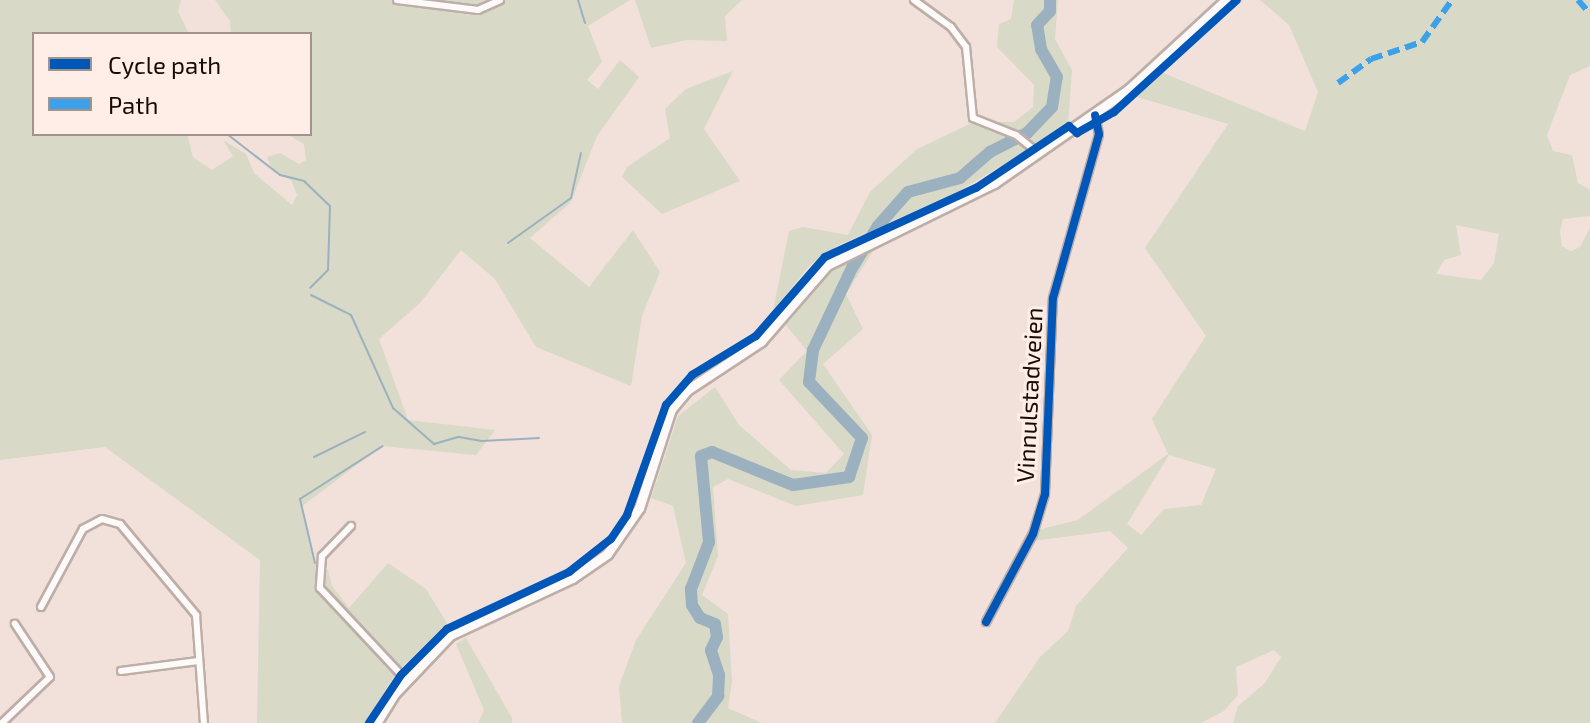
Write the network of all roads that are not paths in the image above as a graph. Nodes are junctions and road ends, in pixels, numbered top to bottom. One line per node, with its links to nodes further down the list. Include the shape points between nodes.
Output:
1 (397, 0): 2 (street, via 478,10)
2 (500, 0)
3 (914, 0): 6 (street, via 951,27 966,47 973,118 1016,135)
4 (1226, 0): 5 (main road)
5 (1095, 115): 6 (main road); 11 (street, Vinnulstadveien, via 1099,134 1053,298 1045,494 1033,534)
6 (1038, 153): 15 (main road, via 966,200 866,242 827,265 750,350 680,397 665,421 639,508 607,554 572,578 460,628)
7 (351, 526): 15 (street, via 322,556 321,590)
8 (51, 572): 9 (street)
9 (59, 575): 10 (street); 13 (street, via 83,529 102,519 120,524 192,607 200,631)
10 (41, 607)
11 (986, 622)
12 (15, 624): 16 (street, via 50,677)
13 (198, 661): 14 (street); 17 (street)
14 (121, 671)
15 (407, 681): 18 (main road)
16 (2, 723)
17 (204, 723)
18 (376, 723)

